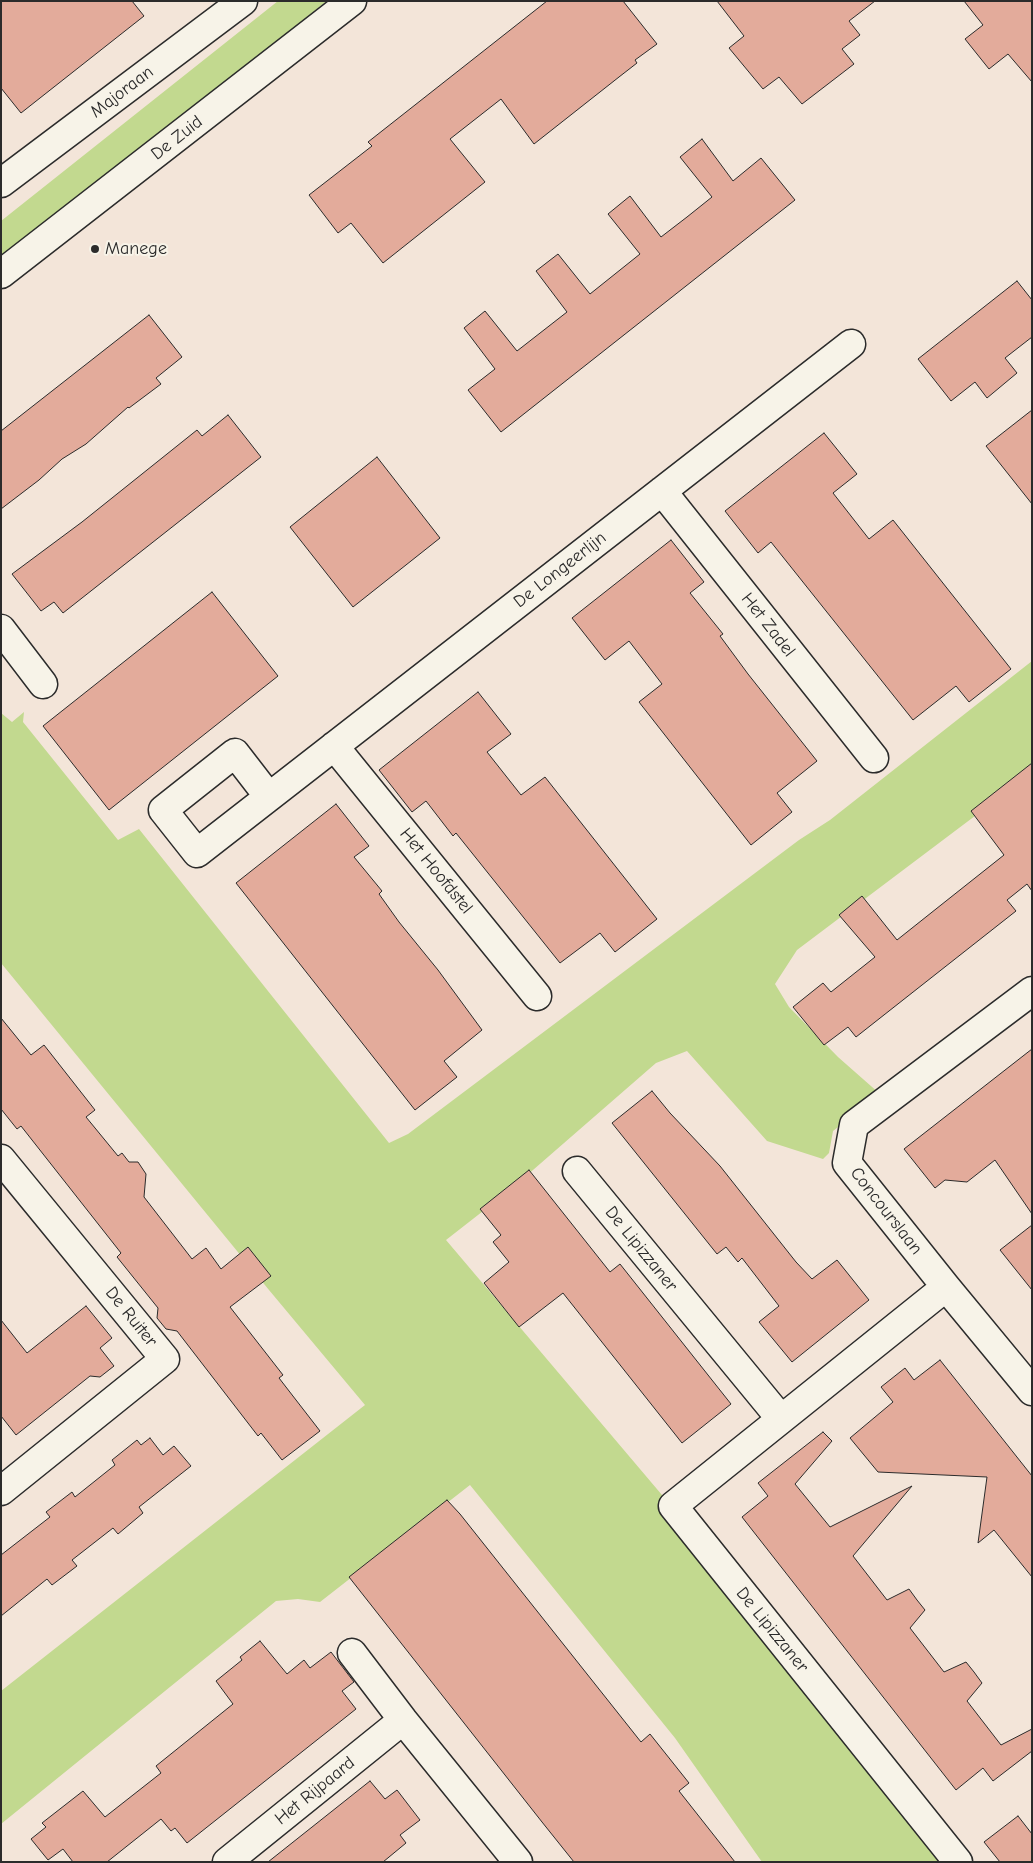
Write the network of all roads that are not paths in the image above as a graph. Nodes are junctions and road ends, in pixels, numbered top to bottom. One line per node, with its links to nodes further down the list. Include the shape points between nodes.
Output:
1 (243, 1): 3 (street, Majoraan)
2 (352, 1): 4 (street, De Zuid)
3 (1, 183)
4 (1, 274)
5 (851, 344): 6 (street, De Longeerlijn)
6 (662, 491): 9 (street, De Longeerlijn); 10 (street, Het Zadel)
7 (1, 629): 8 (street)
8 (43, 684)
9 (334, 746): 11 (street, De Longeerlijn); 13 (street, Het Hoofdstel)
10 (874, 758)
11 (269, 797)
12 (1032, 991): 16 (street, Concourslaan, via 854,1125 847,1163)
13 (538, 996)
14 (1, 1158): 19 (street, De Ruiter, via 165,1359)
15 (577, 1171): 18 (street, De Lipizzaner)
16 (946, 1287): 17 (street, Concourslaan); 18 (street, De Lipizzaner)
17 (1032, 1391)
18 (781, 1420): 24 (street, De Lipizzaner, via 673,1506)
19 (1, 1491)
20 (352, 1653): 21 (street)
21 (403, 1720): 22 (street, Het Rijpaard); 23 (street)
22 (227, 1862)
23 (518, 1862)
24 (958, 1862)

